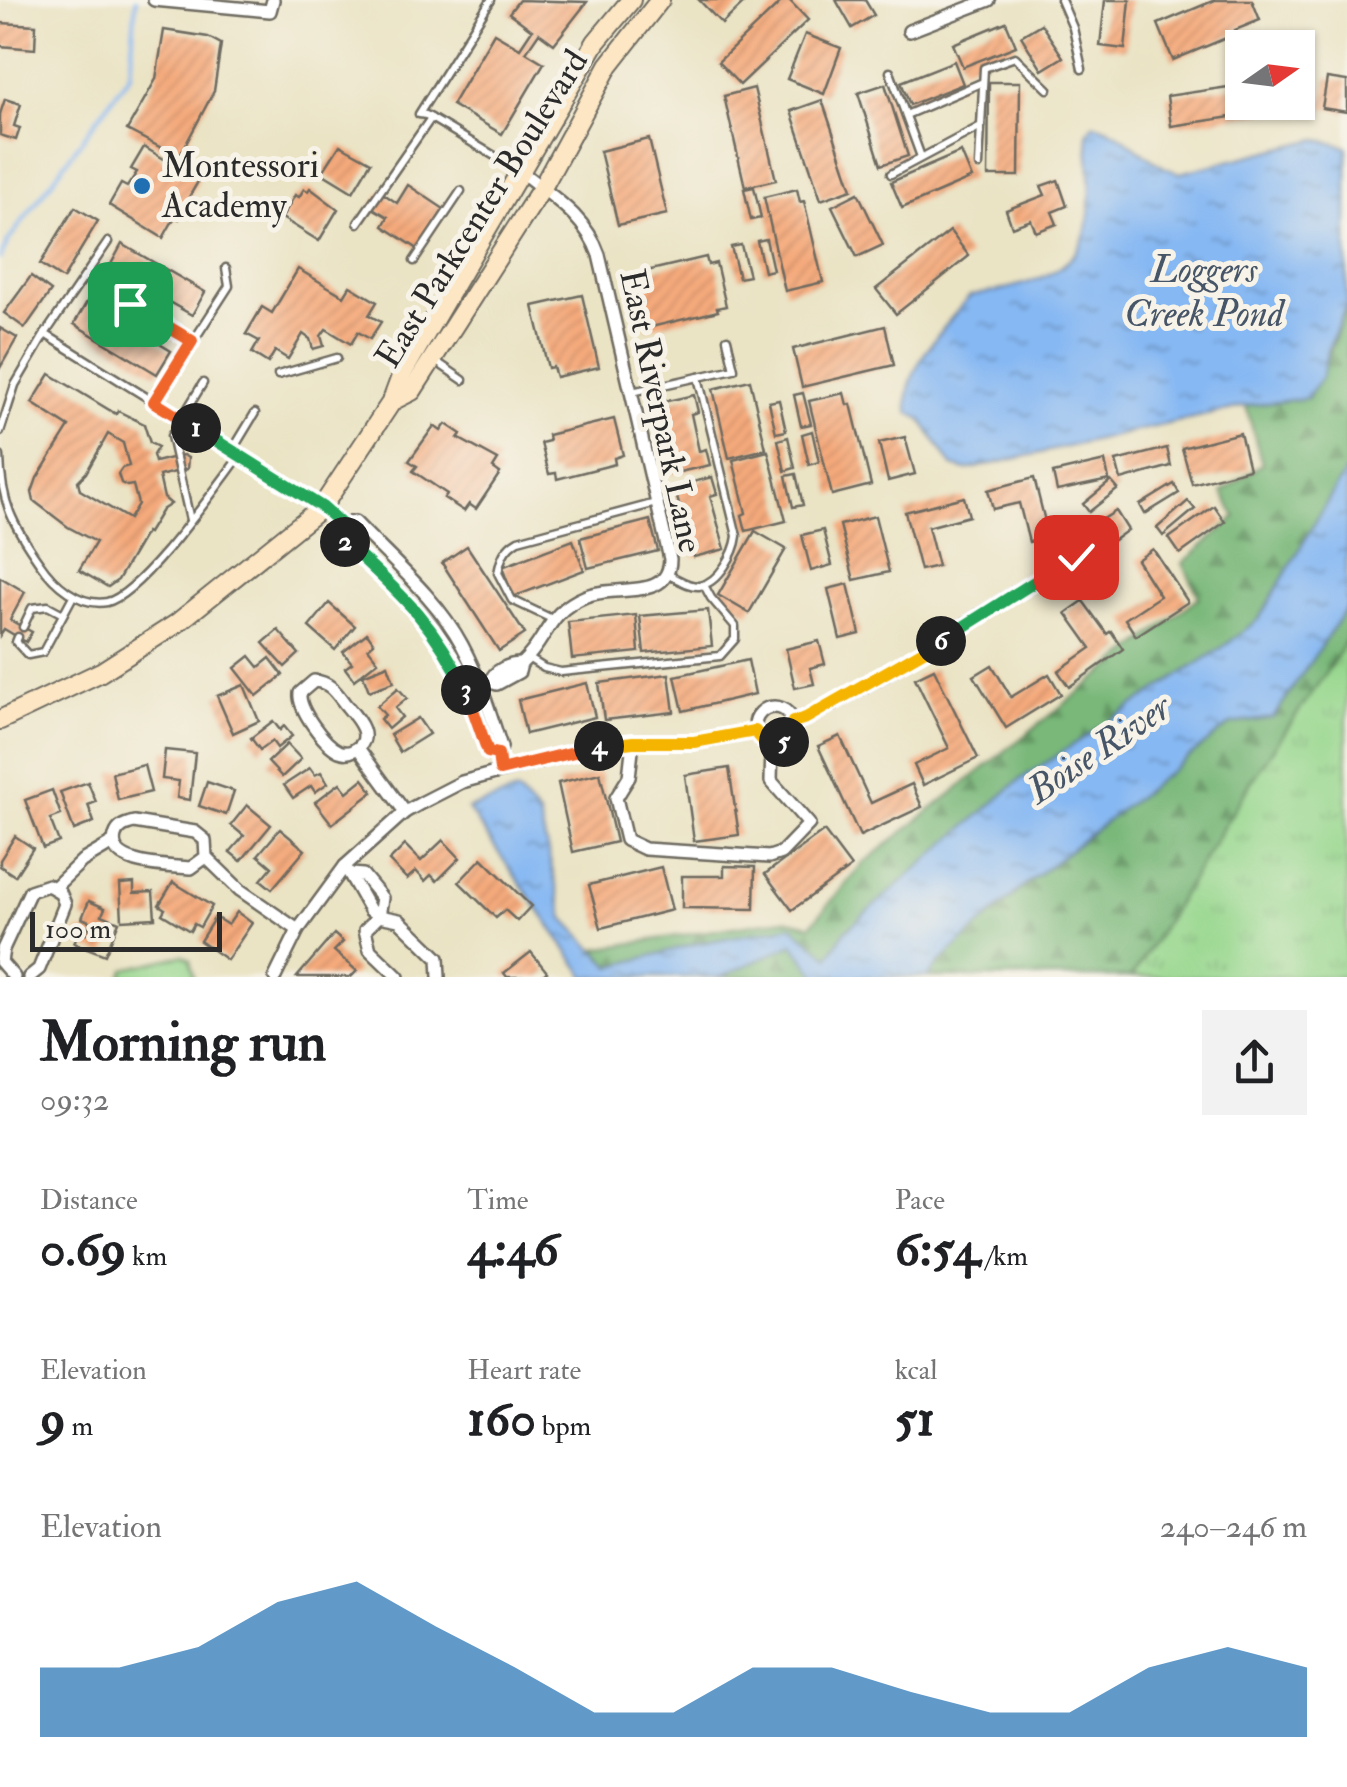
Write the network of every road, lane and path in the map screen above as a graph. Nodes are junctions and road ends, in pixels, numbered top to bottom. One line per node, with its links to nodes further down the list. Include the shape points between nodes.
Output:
1 (154, 0): 7 (street)
2 (491, 0): 14 (lane, via 419,114)
3 (631, 0): 18 (main road, East Parkcenter Boulevard, via 596,42)
4 (660, 0): 20 (main road, East Parkcenter Boulevard, via 609,66)
5 (989, 0): 8 (street)
6 (1062, 0): 9 (lane)
7 (272, 6)
8 (909, 31)
9 (1082, 69)
10 (890, 72): 13 (lane)
11 (983, 82): 12 (lane, via 984,68 1016,57); 13 (lane); 15 (lane)
12 (1048, 89)
13 (906, 116): 16 (lane)
14 (432, 118): 18 (lane); 22 (lane)
15 (982, 126): 16 (lane); 17 (lane)
16 (922, 157): 19 (lane)
17 (980, 165)
18 (519, 170): 20 (street, East Riverpark Lane); 39 (main road, East Parkcenter Boulevard)
19 (890, 174)
20 (542, 188): 32 (main road, East Parkcenter Boulevard); 38 (street, East Riverpark Lane, via 592,233)
21 (461, 191): 24 (lane)
22 (358, 223)
23 (108, 242): 26 (lane)
24 (414, 260)
25 (226, 268): 29 (lane, via 229,286)
26 (85, 276): 27 (lane); 29 (lane)
27 (45, 334): 40 (lane); 43 (lane, via 16,384)
28 (727, 339): 34 (lane, via 734,369)
29 (192, 341): 40 (lane)
30 (654, 357): 37 (lane)
31 (336, 358): 33 (lane)
32 (433, 359): 35 (lane); 39 (main road, East Parkcenter Boulevard, via 412,392)
33 (278, 374)
34 (698, 377): 37 (lane); 52 (lane, via 738,536 731,557)
35 (463, 380)
36 (203, 383): 42 (lane)
37 (661, 386): 38 (lane)
38 (630, 393): 46 (street, East Riverpark Lane)
39 (392, 401): 47 (main road, East Parkcenter Boulevard)
40 (154, 402): 42 (lane)
41 (255, 413): 44 (lane)
42 (181, 419): 44 (lane); 48 (lane, via 171,436)
43 (0, 432)
44 (236, 453): 47 (lane); 48 (lane)
45 (0, 456): 53 (lane, via 13,524 47,574)
46 (658, 503): 51 (street, East Riverpark Lane); 55 (lane, via 509,546 498,573 512,600)
47 (322, 507): 49 (street); 61 (main road, East Parkcenter Boulevard, via 176,624 101,672)
48 (190, 521): 53 (lane, via 130,591 107,602)
49 (341, 524): 59 (street, via 355,522 430,600); 60 (street, via 342,539 415,606)
50 (1047, 574): 62 (street, via 886,674)
51 (669, 575): 52 (lane); 55 (street, East Riverpark Lane, via 642,589 584,596)
52 (704, 585): 58 (lane, via 735,626 735,638 720,656 560,672)
53 (74, 596): 54 (lane)
54 (64, 614): 56 (lane, via 32,608); 57 (lane, via 43,652 28,655)
55 (552, 619): 58 (street, East Riverpark Lane)
56 (23, 627)
57 (18, 637)
58 (525, 661): 59 (street, East Riverpark Lane, via 498,684)
59 (485, 684): 60 (street, East Riverpark Lane); 67 (street)
60 (467, 692): 67 (street, via 488,752)
61 (0, 720)
62 (793, 722): 63 (street, via 784,709 771,706 757,717); 65 (street, via 790,738)
63 (755, 731): 64 (street, via 694,742); 65 (street)
64 (633, 742): 65 (street, via 629,777 616,798 626,840 645,849 769,857 781,854 810,824 771,780); 68 (street)
65 (772, 745)
66 (358, 748): 66 (street, via 335,749 302,711 300,693 308,683 327,683 363,725); 69 (street)
67 (498, 754): 68 (street)
68 (500, 770): 69 (street)
69 (405, 812): 72 (street)
70 (114, 842): 71 (street, via 130,860 192,868); 71 (street, via 128,823 196,832 205,840); 73 (street)
71 (206, 857): 75 (street)
72 (348, 870): 74 (street); 75 (street)
73 (55, 888): 76 (street, via 30,891 16,920 1,956); 77 (street, via 66,904 39,970)
74 (379, 916): 79 (street, via 365,930 366,944); 80 (street, via 399,920 438,958)
75 (298, 930): 78 (street)
76 (14, 977)
77 (29, 977)
78 (275, 977)
79 (398, 977)
80 (439, 977)

